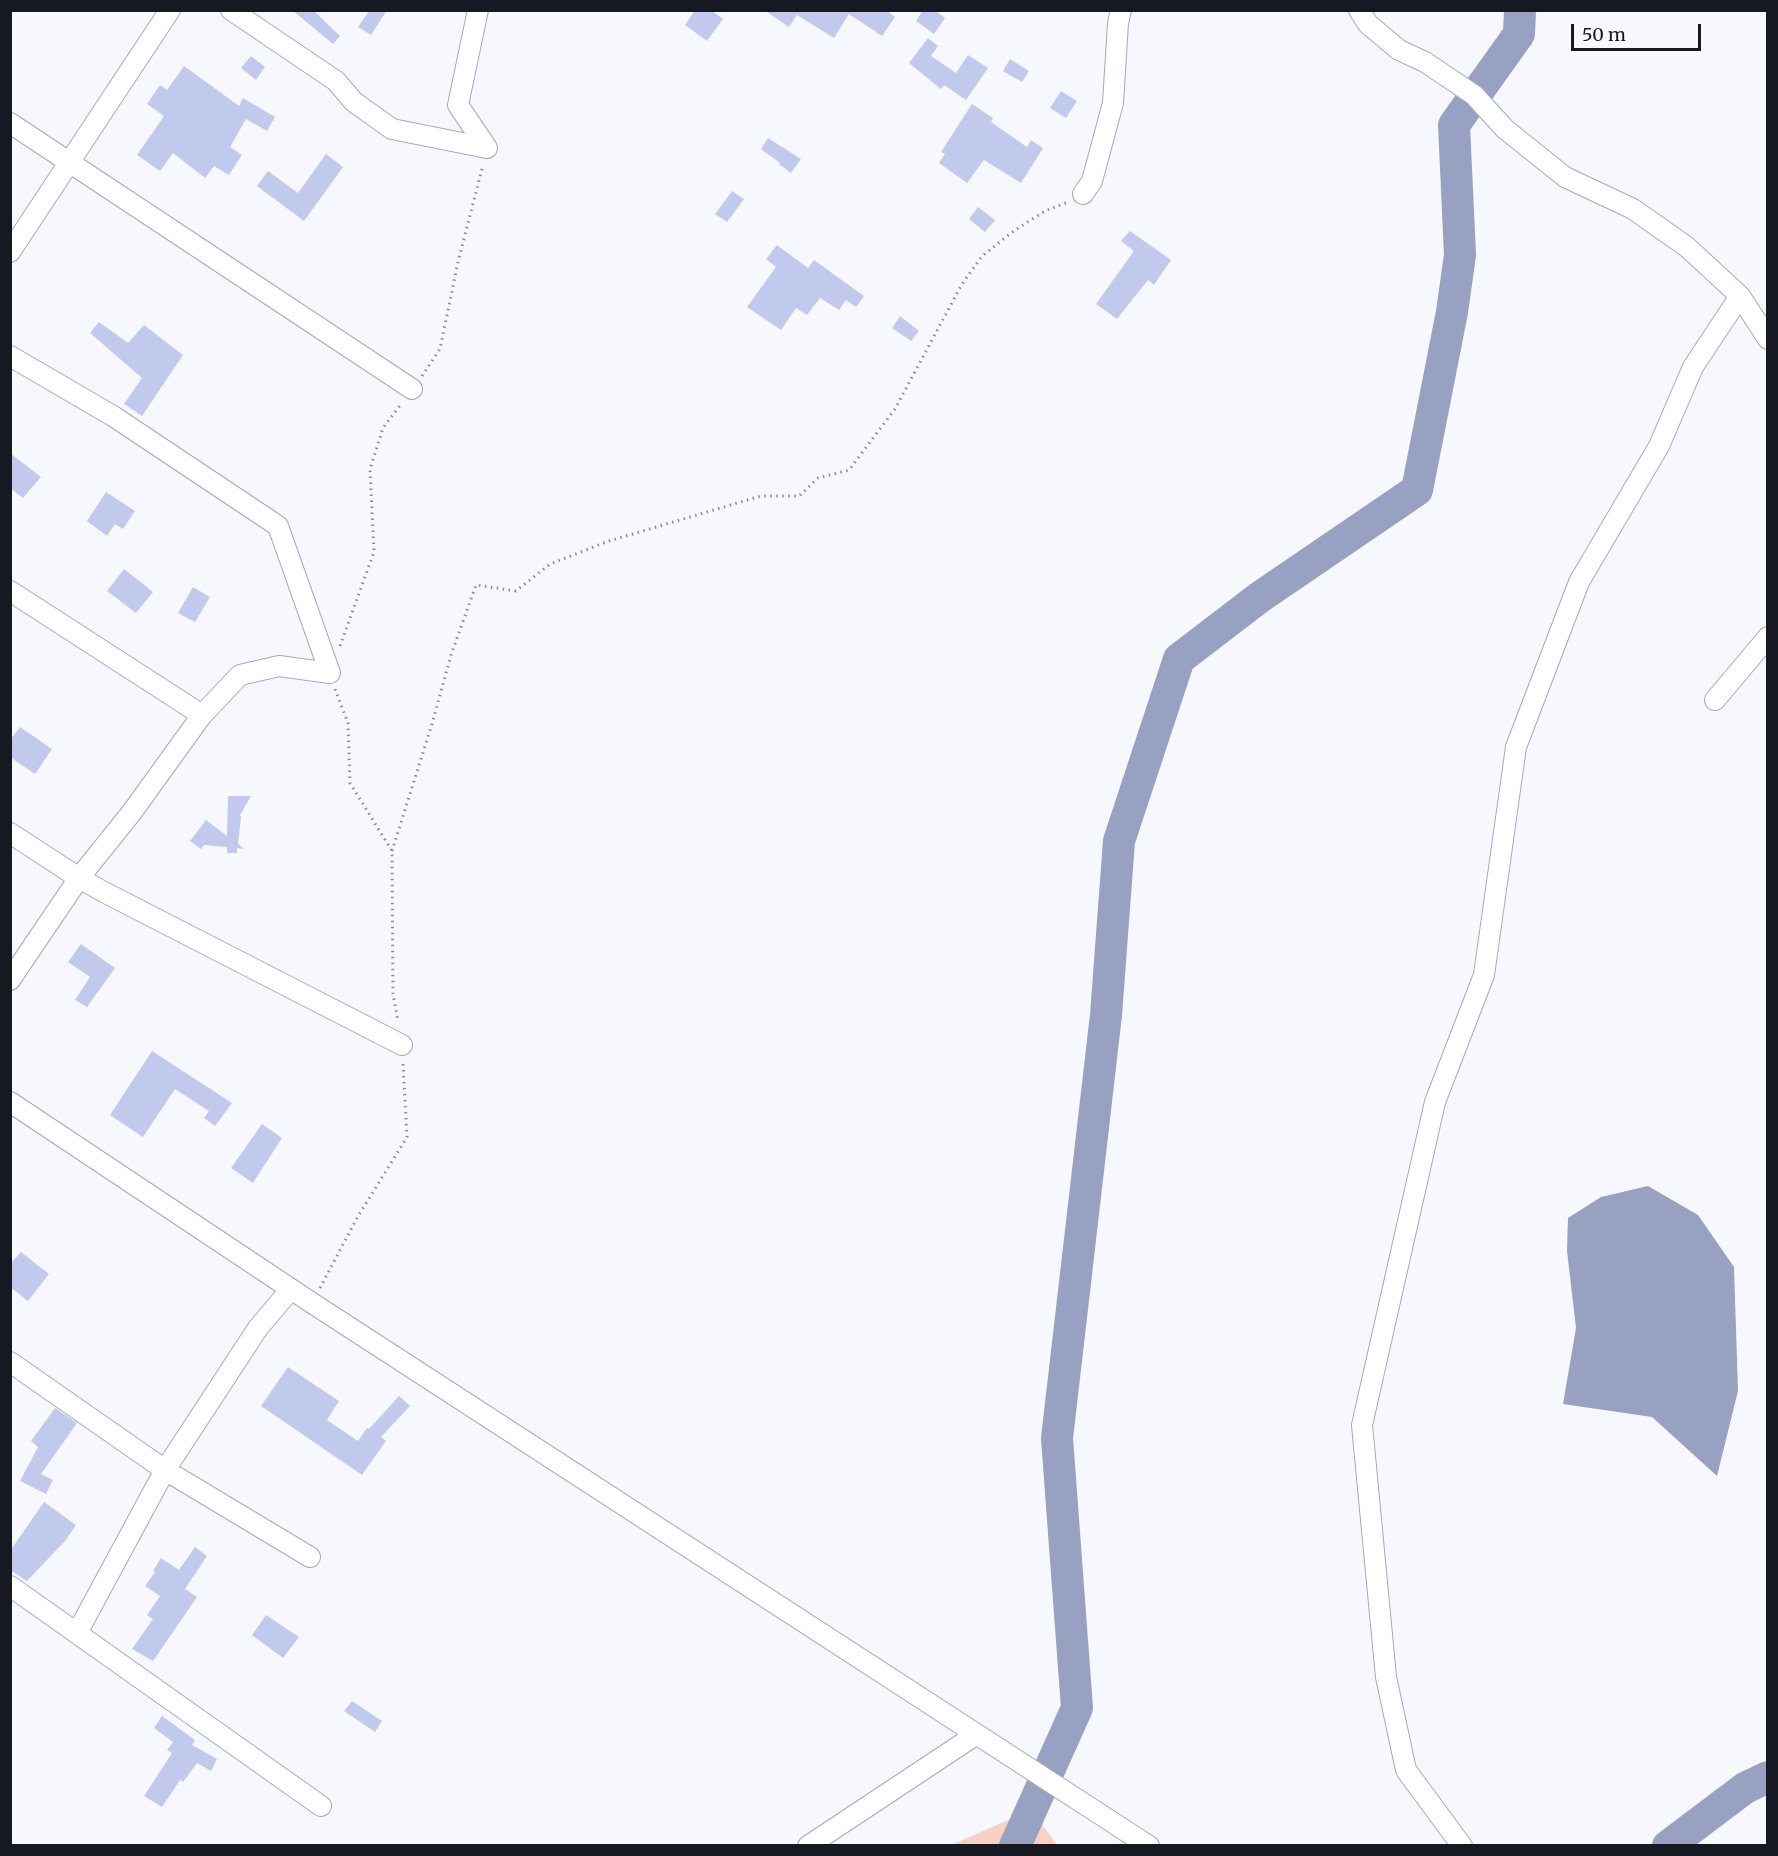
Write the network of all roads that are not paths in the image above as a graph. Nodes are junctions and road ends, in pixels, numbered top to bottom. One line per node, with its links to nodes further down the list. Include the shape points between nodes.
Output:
1 (170, 10): 7 (street)
2 (231, 10): 3 (street, via 336,81 354,102 392,129 487,148 458,105)
3 (478, 10)
4 (1121, 10): 8 (street, via 1113,103 1092,181)
5 (1359, 10): 10 (street, via 1368,24 1399,50 1425,62 1474,95 1505,129 1565,177 1633,208 1688,247)
6 (10, 123): 7 (street)
7 (70, 162): 9 (street); 13 (street)
8 (1083, 194)
9 (10, 252)
10 (1740, 296): 11 (street); 33 (street, via 1693,367 1659,446 1580,582 1516,747 1484,975 1436,1102 1362,1425 1386,1677 1406,1770)
11 (1767, 339)
12 (10, 356): 17 (street, via 113,416 278,526 330,673 279,666 240,675)
13 (412, 389)
14 (10, 591): 17 (street)
15 (1767, 637): 16 (street)
16 (1715, 700)
17 (202, 715): 19 (street)
18 (10, 833): 19 (street)
19 (79, 878): 20 (street); 21 (street)
20 (10, 980)
21 (402, 1045)
22 (10, 1102): 23 (street)
23 (291, 1289): 25 (street, via 258,1328); 29 (street)
24 (10, 1362): 25 (street)
25 (165, 1470): 26 (street); 28 (street)
26 (310, 1557)
27 (10, 1586): 28 (street)
28 (77, 1633): 30 (street)
29 (977, 1734): 31 (street); 32 (street)
30 (321, 1806)
31 (808, 1845)
32 (1149, 1845)
33 (1462, 1845)

